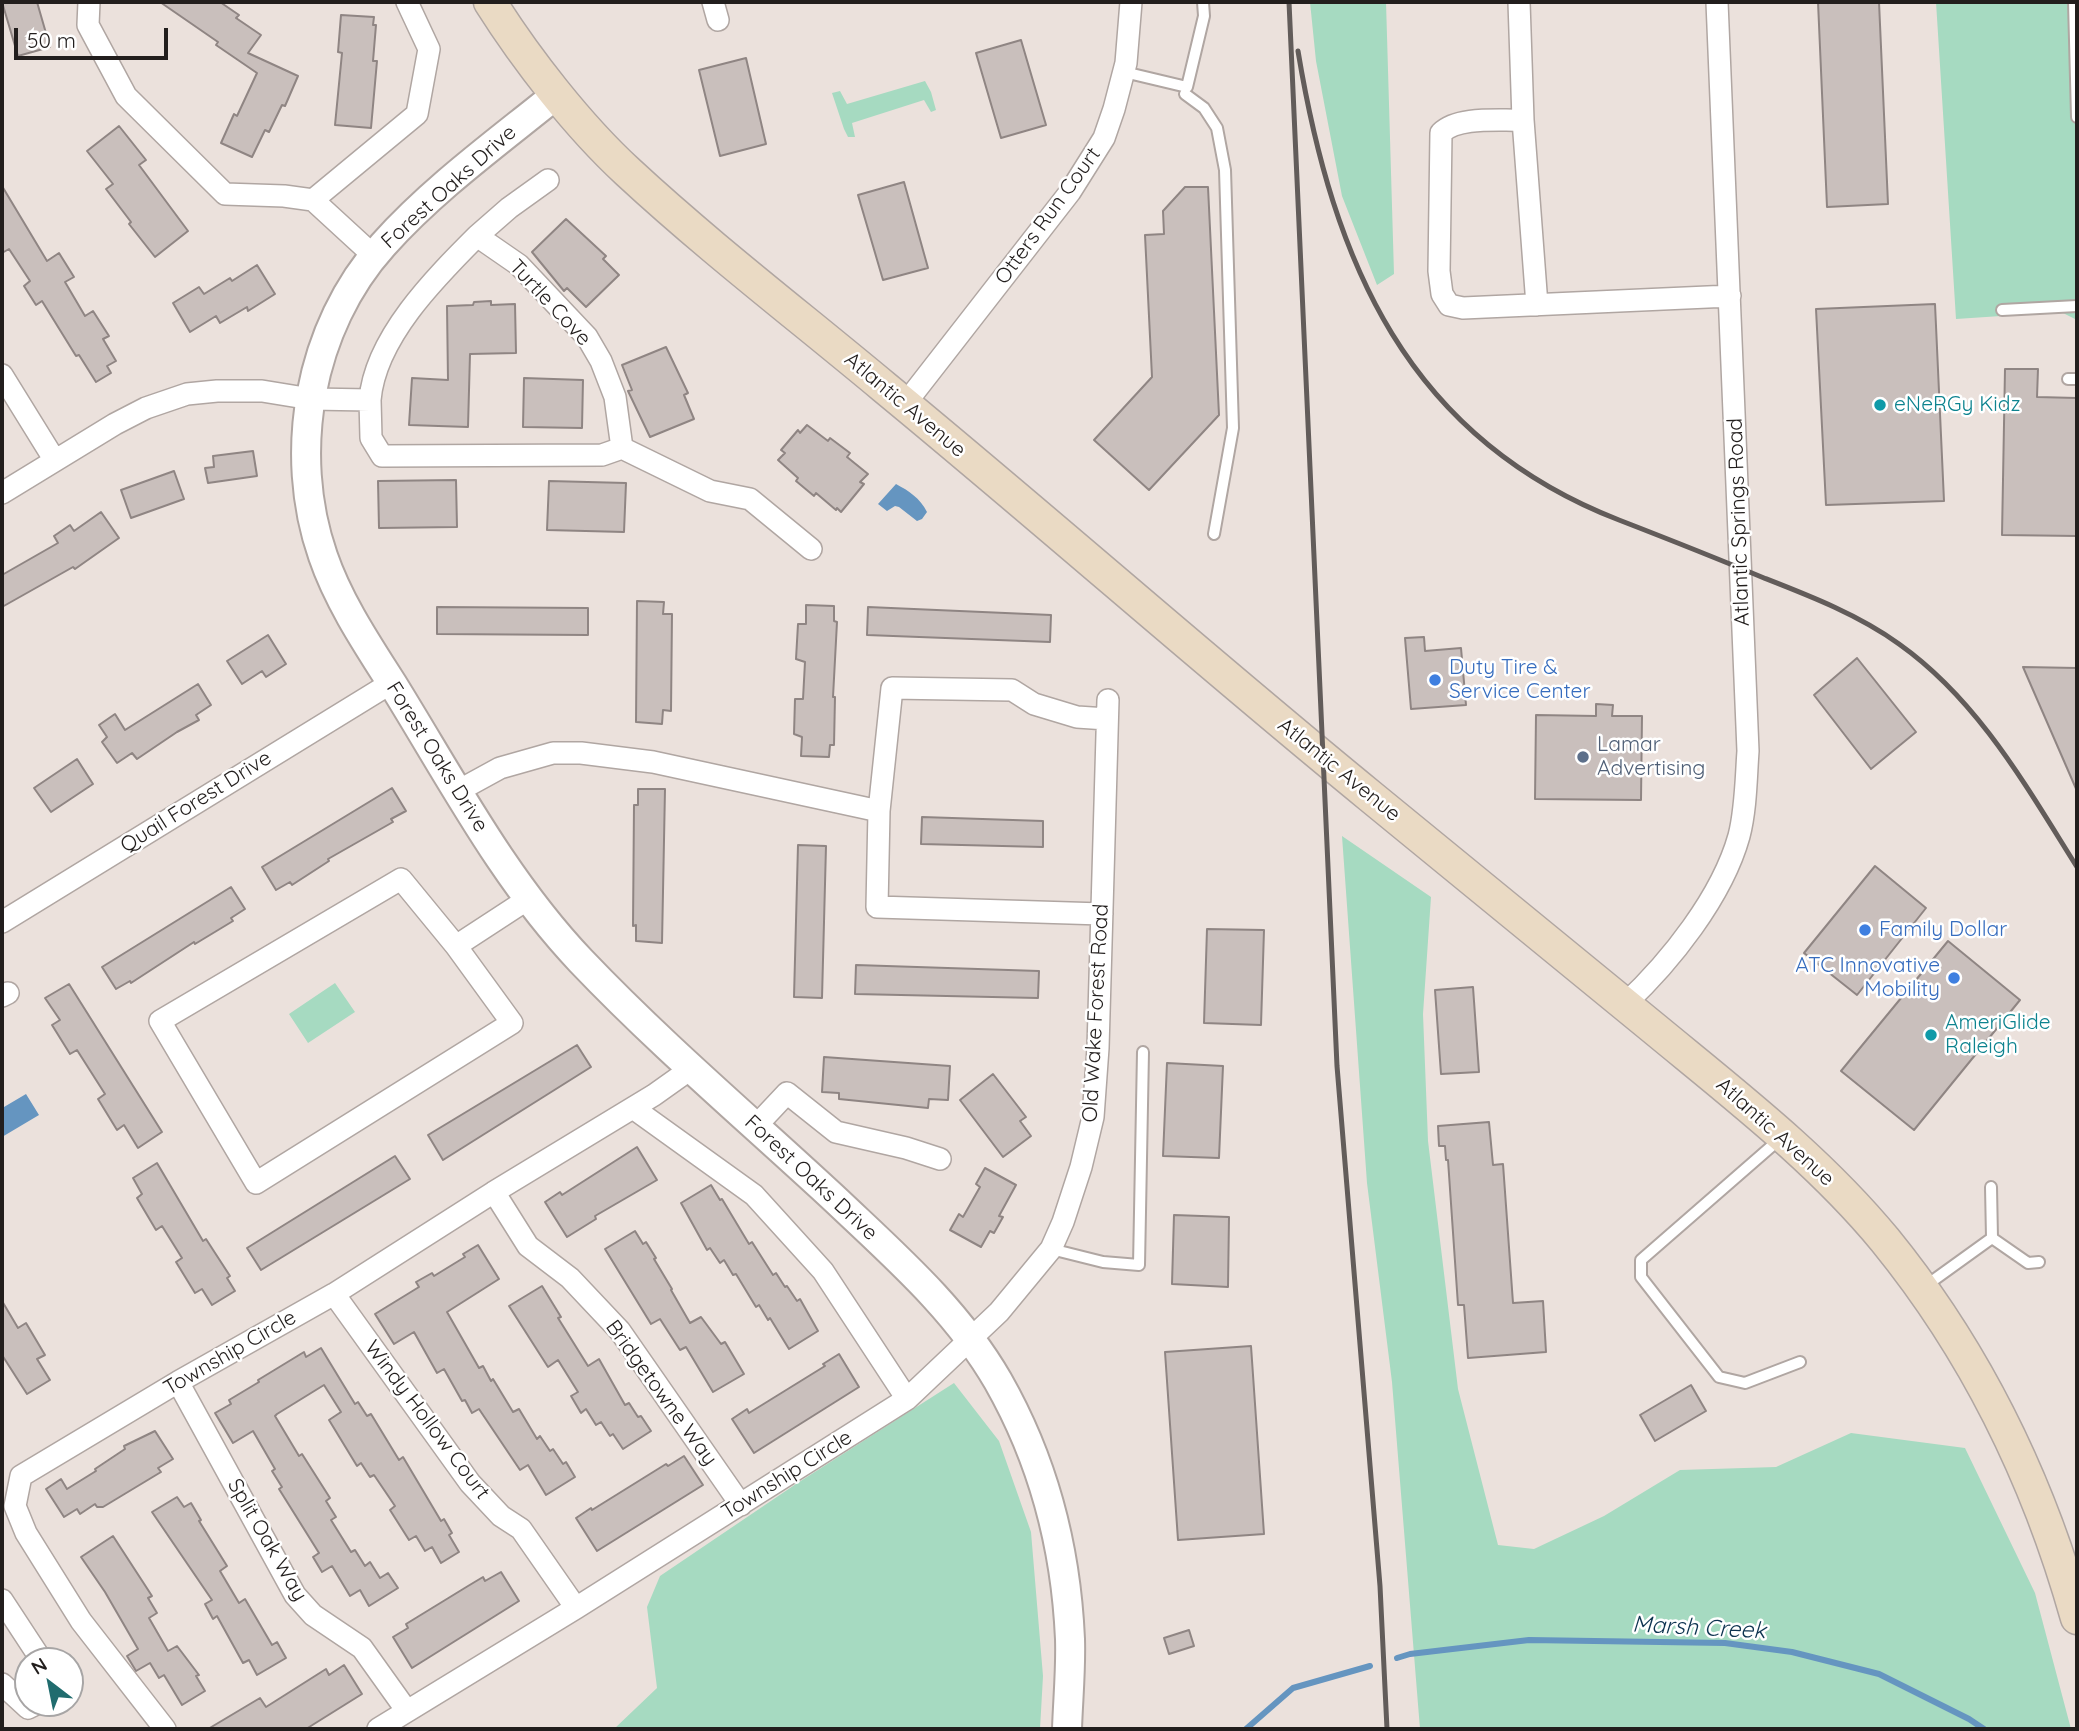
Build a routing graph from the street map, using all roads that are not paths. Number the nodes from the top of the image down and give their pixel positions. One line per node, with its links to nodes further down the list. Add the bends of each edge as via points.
1 (89, 2): 16 (street, via 88,25 127,96 225,194)
2 (407, 2): 16 (street, via 429,49 417,114)
3 (490, 2): 10 (main road, Atlantic Avenue)
4 (1131, 2): 9 (street, Otters Run Court)
5 (1203, 2): 9 (lane, via 1187,87)
6 (1519, 2): 14 (street)
7 (1717, 2): 19 (street, Atlantic Springs Road)
8 (2074, 2): 12 (lane)
9 (1124, 72): 26 (street, Otters Run Court, via 1104,138 1070,192)
10 (557, 94): 18 (street, Forest Oaks Drive, via 438,191); 26 (main road, Atlantic Avenue, via 624,169)
11 (1185, 94): 30 (lane, via 1203,108 1217,128 1225,170 1234,428)
12 (2077, 99): 13 (lane)
13 (2077, 117)
14 (1523, 120): 20 (street); 20 (street, via 1460,123 1441,133 1439,271 1442,294 1449,305)
15 (548, 180): 17 (street)
16 (313, 200): 18 (street)
17 (477, 236): 25 (street, via 436,278 393,336 372,381); 27 (street, Turtle Cove, via 519,265 587,337 615,397)
18 (374, 256): 24 (street, Forest Oaks Drive, via 331,330)
19 (1730, 296): 20 (street); 39 (street, Atlantic Springs Road, via 1748,751 1745,799 1738,837 1703,910 1658,972)
20 (1537, 305)
21 (2077, 306): 22 (lane)
22 (2002, 310)
23 (2, 375): 28 (street)
24 (311, 399): 25 (street); 28 (street, via 262,391 187,394 146,408); 32 (street, Forest Oaks Drive, via 307,479 316,533 332,582)
25 (370, 400): 27 (street, via 372,439 382,456 602,455)
26 (905, 404): 39 (main road, Atlantic Avenue, via 1268,712)
27 (622, 448): 31 (street, via 710,491 750,499)
28 (54, 459): 29 (street)
29 (2, 493)
30 (1214, 534)
31 (811, 549)
32 (391, 683): 33 (street, Forest Oaks Drive); 37 (street, Quail Forest Drive)
33 (458, 791): 34 (street, via 500,768 553,753 581,752 653,762); 35 (street, Forest Oaks Drive)
34 (879, 811): 36 (street, via 877,907); 36 (street, Old Wake Forest Road, via 892,688 1012,690 1034,705 1077,717 1107,709)
35 (528, 899): 38 (street); 41 (street, Forest Oaks Drive, via 583,963)
36 (1102, 914): 49 (street, Old Wake Forest Road, via 1093,1117 1081,1167)
37 (2, 922)
38 (456, 946): 38 (street, via 401,879 160,1021 256,1184 512,1023)
39 (1625, 1004): 44 (main road, Atlantic Avenue)
40 (1143, 1052): 49 (lane, via 1139,1265)
41 (692, 1068): 42 (street, Township Circle); 43 (street, Forest Oaks Drive)
42 (633, 1108): 47 (street, Township Circle); 56 (street, via 754,1195 823,1271)
43 (755, 1126): 45 (street, via 787,1093 836,1132); 53 (street, Forest Oaks Drive, via 911,1271)
44 (1783, 1136): 51 (main road, Atlantic Avenue, via 1884,1239); 54 (lane, via 1641,1260 1641,1277 1719,1377 1745,1383)
45 (940, 1159)
46 (1992, 1187): 48 (lane)
47 (494, 1192): 52 (street, Township Circle); 57 (street, Bridgetowne Way, via 528,1246 570,1278 620,1331)
48 (1992, 1238): 50 (lane, via 2028,1263); 51 (lane)
49 (1051, 1249): 53 (street, Old Wake Forest Road)
50 (2039, 1262)
51 (1922, 1289): 60 (main road, Atlantic Avenue, via 1967,1354 2018,1452)
52 (334, 1294): 55 (street, Township Circle); 59 (street, Windy Hollow Court, via 470,1483 501,1516 521,1529)
53 (970, 1339): 56 (street, Township Circle); 65 (street, via 996,1378 1030,1447 1059,1542 1070,1643)
54 (1800, 1362)
55 (178, 1382): 62 (street, Split Oak Way, via 295,1595 313,1615 362,1648); 63 (street, Township Circle, via 21,1476 15,1506 26,1533 81,1621)
56 (907, 1399): 57 (street, Township Circle)
57 (741, 1505): 59 (street, Township Circle)
58 (2, 1600): 61 (street)
59 (576, 1608): 62 (street, Township Circle)
60 (2077, 1618)
61 (33, 1647)
62 (407, 1711): 64 (street, Township Circle)
63 (165, 1729)
64 (378, 1729)
65 (1067, 1729)

